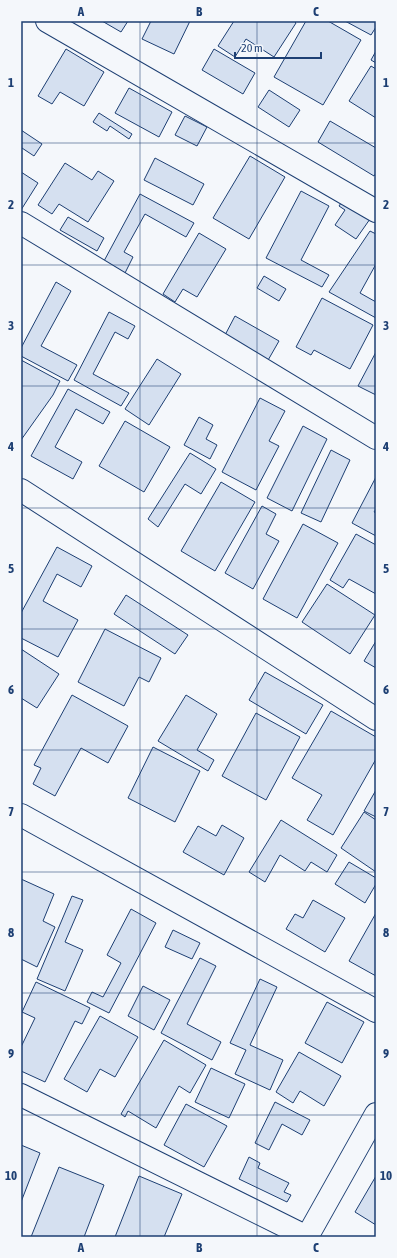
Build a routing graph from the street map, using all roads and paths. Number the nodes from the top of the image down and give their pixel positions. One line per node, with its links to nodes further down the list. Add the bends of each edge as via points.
1 (47, 21): 2 (street)
2 (376, 210)
3 (21, 223): 4 (street)
4 (376, 438)
5 (21, 490): 6 (street)
6 (376, 719)
7 (21, 815): 8 (street)
8 (376, 1011)
9 (21, 1095): 11 (street)
10 (376, 1114): 11 (street)
11 (307, 1237)

